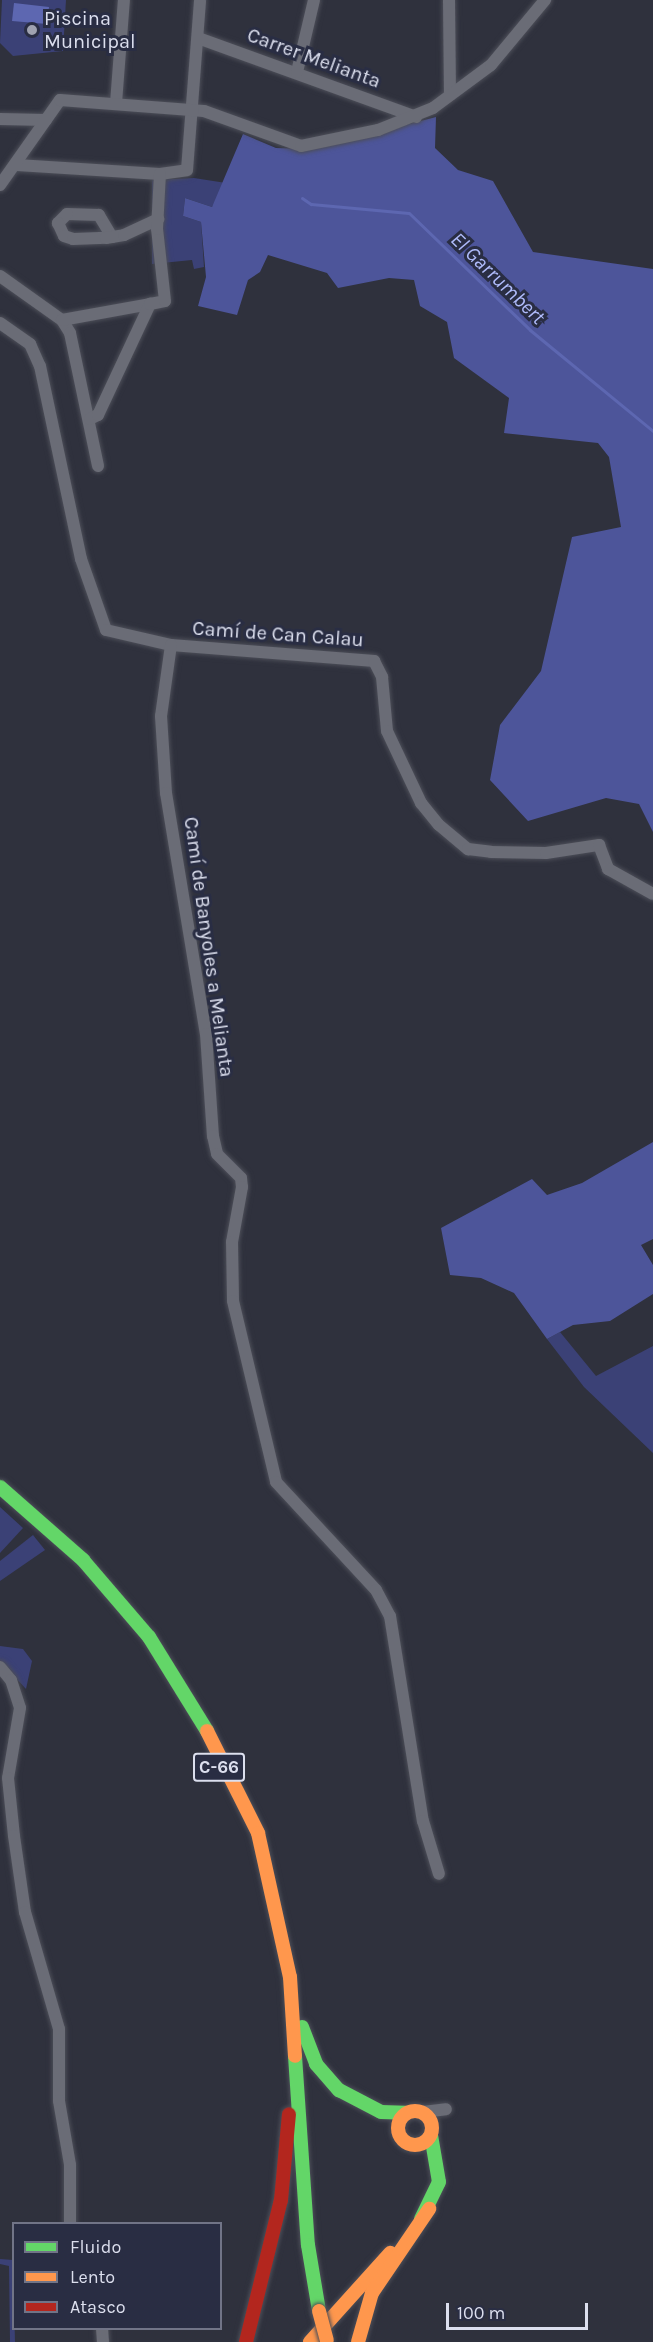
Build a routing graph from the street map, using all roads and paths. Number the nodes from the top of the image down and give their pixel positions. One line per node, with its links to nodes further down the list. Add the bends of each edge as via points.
1 (124, 0): 9 (street)
2 (201, 0): 6 (street)
3 (314, 0): 7 (street)
4 (449, 0): 8 (street)
5 (545, 0): 8 (street, via 519,39)
6 (198, 38): 7 (street, Carrer Melianta); 10 (street)
7 (297, 72): 11 (street, Carrer Melianta)
8 (450, 95): 11 (street)
9 (116, 103): 10 (street); 13 (street, via 60,100)
10 (192, 110): 11 (street, via 301,146); 15 (street, via 189,163 181,174)
11 (416, 117)
12 (0, 119): 13 (street)
13 (46, 120): 14 (street)
14 (17, 165): 15 (street); 16 (street)
15 (160, 174): 17 (street)
16 (2, 179)
17 (158, 219): 18 (street); 20 (street, via 165,301)
18 (112, 237)
19 (0, 276): 21 (street)
20 (150, 304): 21 (street); 23 (street, via 98,415)
21 (62, 320): 23 (street)
22 (0, 323): 25 (street, Camí de Can Calau, via 30,344 40,366 76,536 93,604 106,630)
23 (90, 419): 24 (street)
24 (98, 466)
25 (171, 645): 26 (street, Camí de Can Calau, via 374,661 382,677 387,730 421,803 439,825 468,849 491,852 546,853 599,845 608,869); 30 (street, Camí de Banyoles a Melianta, via 161,716 166,793 206,1034 213,1136 218,1154 241,1178 242,1187 232,1242 233,1301 276,1482 376,1590 390,1616 423,1821)
26 (653, 894)
27 (0, 1487): 31 (main road, C-66, via 106,1584 188,1693 258,1833 284,1931)
28 (0, 1497): 32 (main road, C-66, via 121,1614 210,1750 237,1807 268,1909)
29 (0, 1667): 39 (street, via 12,1680 20,1708 8,1778 25,1912 59,2029 59,2101 70,2165)
30 (439, 1874)
31 (290, 1977): 34 (main road, via 310,2052 326,2078 381,2112); 40 (main road, C-66)
32 (290, 2108): 40 (main road, C-66, via 300,2246); 42 (main road, via 281,2199)
33 (423, 2112): 34 (main road); 35 (main road); 35 (street, via 448,2113)
34 (405, 2113): 36 (main road, via 398,2133)
35 (432, 2132): 36 (main road); 37 (main road)
36 (415, 2145): 37 (main road)
37 (434, 2160): 38 (main road, via 439,2182)
38 (429, 2209): 43 (main road); 44 (main road, via 372,2293)
39 (70, 2222)
40 (316, 2314): 41 (main road, C-66, bridge)
41 (324, 2341)
42 (246, 2342)
43 (310, 2342)
44 (358, 2342)

